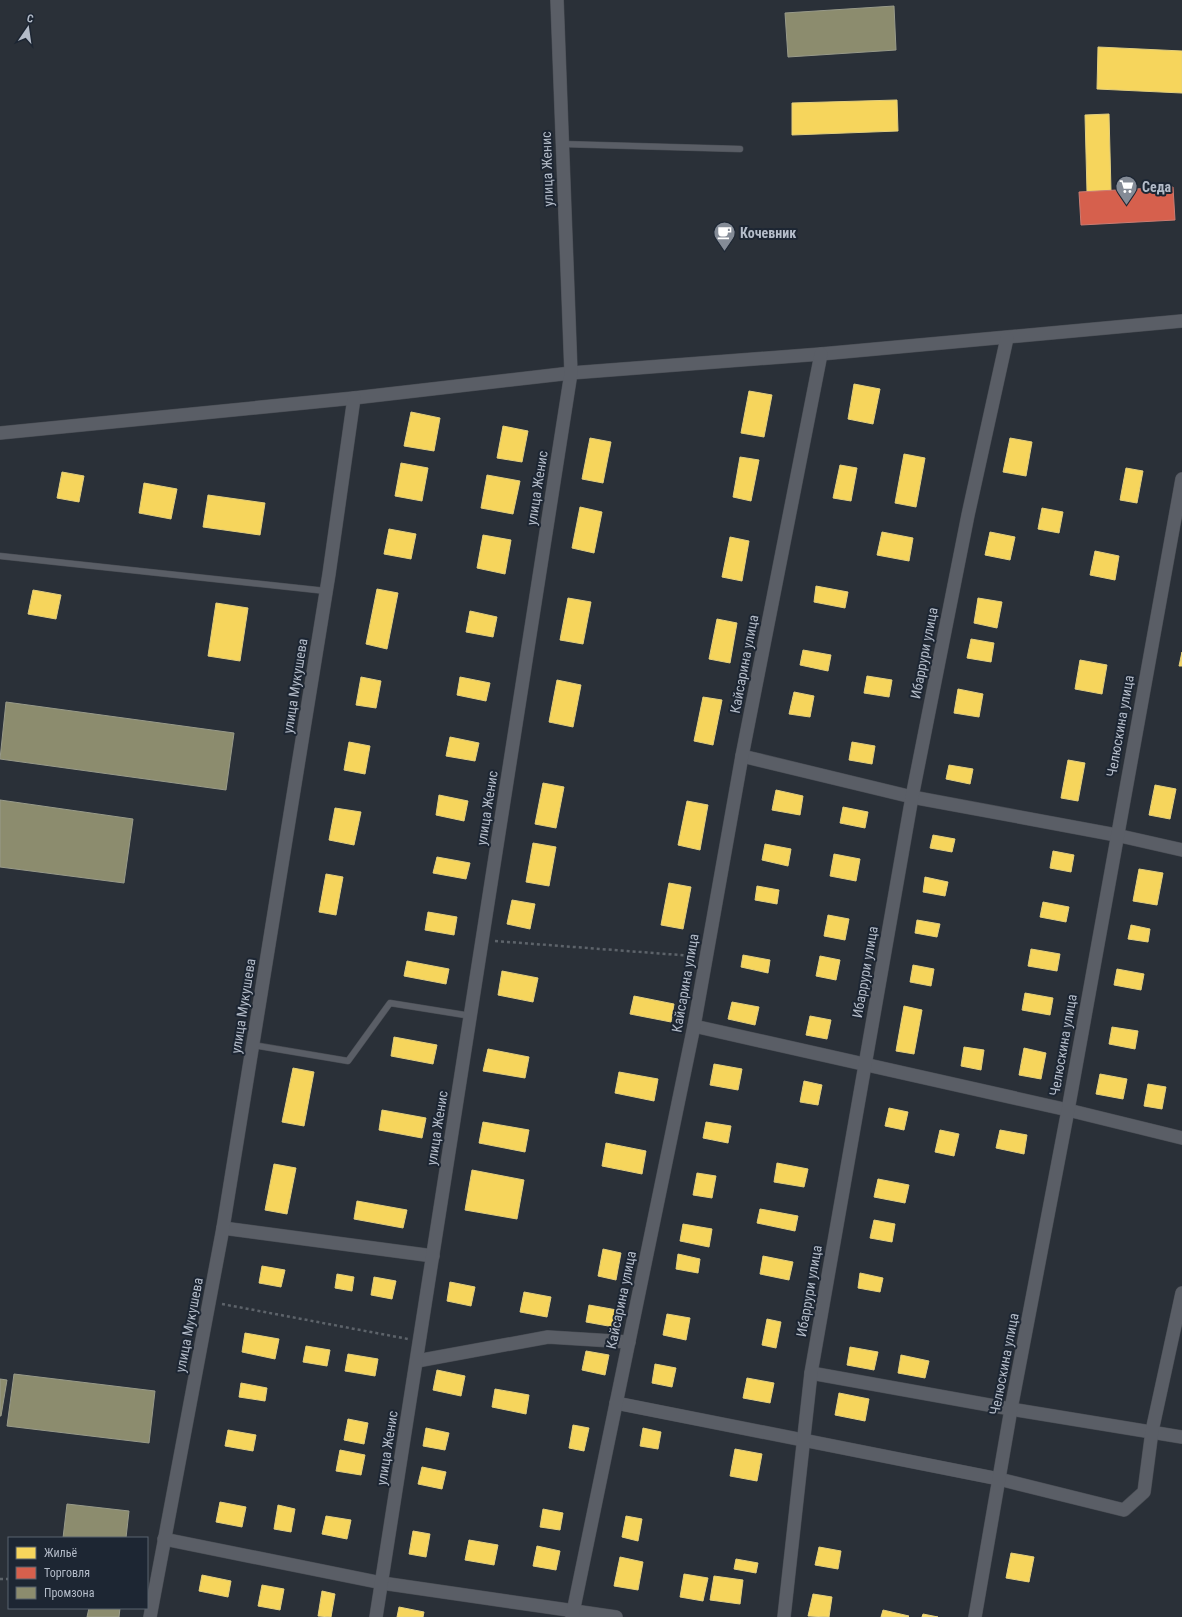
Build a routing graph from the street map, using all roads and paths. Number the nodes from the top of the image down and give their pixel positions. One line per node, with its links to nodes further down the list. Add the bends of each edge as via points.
1 (557, 0): 2 (street, улица Женис)
2 (562, 144): 3 (lane); 7 (street, улица Женис)
3 (740, 149)
4 (1182, 321): 5 (street)
5 (1007, 338): 6 (street); 14 (street, Ибаррури улица, via 968,515)
6 (821, 354): 7 (street); 13 (street, Кайсарина улица)
7 (571, 373): 8 (street); 17 (street, улица Женис)
8 (354, 398): 9 (street); 12 (street, улица Мукушева)
9 (0, 433)
10 (1182, 479): 15 (street, Челюскина улица)
11 (0, 556): 12 (lane)
12 (326, 591): 21 (street, улица Мукушева)
13 (742, 756): 14 (street); 18 (street, Кайсарина улица)
14 (912, 797): 15 (street); 22 (street, Ибаррури улица)
15 (1116, 835): 16 (street); 23 (street, Челюскина улица)
16 (1182, 850)
17 (482, 940): 18 (path); 19 (street, улица Женис)
18 (706, 957): 20 (street, Кайсарина улица)
19 (471, 1016): 21 (lane, via 390,1003 348,1061); 26 (street, улица Женис)
20 (694, 1026): 22 (street); 30 (street, Кайсарина улица)
21 (253, 1045): 25 (street, улица Мукушева)
22 (865, 1064): 23 (street); 32 (street, Ибаррури улица)
23 (1068, 1110): 24 (street); 34 (street, Челюскина улица)
24 (1182, 1138)
25 (223, 1228): 26 (street); 28 (street, улица Мукушева)
26 (433, 1256): 29 (street, улица Женис)
27 (1182, 1293): 35 (street)
28 (210, 1302): 29 (path); 39 (street, улица Мукушева)
29 (420, 1342): 31 (street, улица Женис)
30 (629, 1342): 31 (street, via 548,1336); 33 (street, Кайсарина улица)
31 (417, 1361): 40 (street, улица Женис)
32 (811, 1373): 34 (street); 37 (street, Ибаррури улица)
33 (616, 1403): 37 (street); 41 (street, Кайсарина улица)
34 (1012, 1409): 35 (street); 38 (street, Челюскина улица)
35 (1152, 1431): 36 (street); 38 (street, via 1144,1492 1124,1510)
36 (1182, 1437)
37 (804, 1440): 38 (street); 45 (street, Ибаррури улица)
38 (999, 1479): 46 (street, Челюскина улица)
39 (164, 1539): 40 (street); 42 (street, улица Мукушева)
40 (382, 1583): 41 (street); 43 (street, улица Женис)
41 (573, 1613): 44 (street)
42 (150, 1617)
43 (376, 1617)
44 (616, 1617)
45 (784, 1617)
46 (975, 1617)

